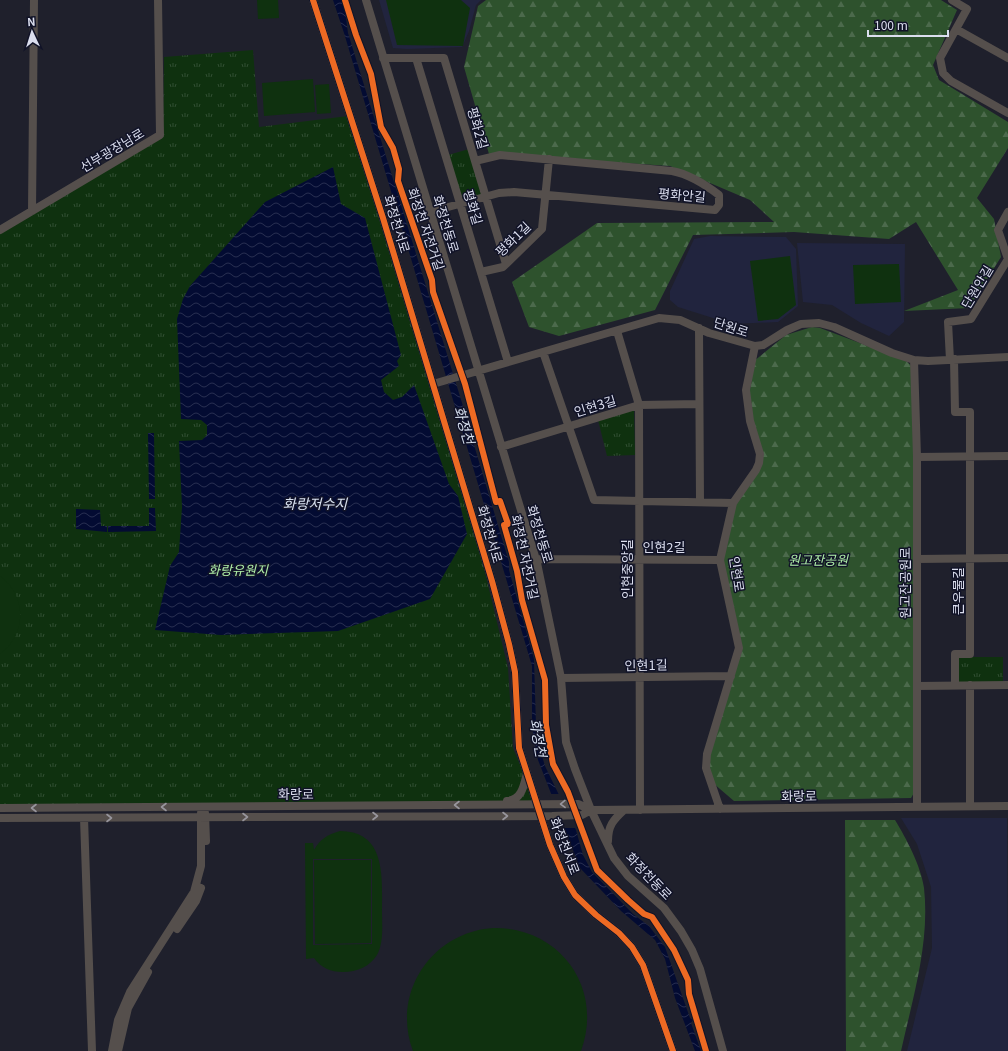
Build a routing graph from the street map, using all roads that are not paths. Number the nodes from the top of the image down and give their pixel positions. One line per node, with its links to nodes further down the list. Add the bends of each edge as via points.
1 (34, 0): 16 (street)
2 (158, 0): 16 (street, 선부광장남로, via 160,135)
3 (313, 0): 32 (street, 화정천서로)
4 (366, 0): 7 (street, 화정천동로)
5 (952, 0): 6 (street, via 967,9)
6 (956, 29): 9 (street); 10 (street, via 940,58 943,73 951,81)
7 (383, 58): 8 (street, 평화2길); 17 (street, 화정천동로)
8 (416, 58): 12 (street, 평화2길, via 444,58); 15 (street, 평화길)
9 (1008, 58)
10 (1008, 113)
11 (549, 160): 12 (street, 평화안길, via 500,155); 13 (street, 평화1길); 13 (street, 평화안길, via 680,172 719,195 719,205 715,210)
12 (475, 161): 14 (street, 평화2길)
13 (545, 195): 14 (street, 평화안길, via 514,192); 21 (street, 평화1길, via 542,229)
14 (485, 197): 15 (street, 평화안길); 21 (street, 평화2길)
15 (459, 204): 17 (street, 평화안길); 22 (street, 평화길)
16 (32, 211): 19 (street, 선부광장남로)
17 (430, 212): 31 (street, 화정천동로)
18 (1008, 212): 20 (street, 단원안길, via 998,230)
19 (0, 230)
20 (1008, 259): 29 (street, 단원안길, via 971,319 948,322)
21 (506, 264): 22 (street, 평화1길)
22 (481, 272): 30 (street, 평화길)
23 (699, 328): 24 (street, 단원로, via 680,320 659,318); 25 (street, 단원로); 33 (street)
24 (617, 331): 26 (street, 단원로); 34 (street, 인현중앙길)
25 (755, 346): 28 (street, 단원로, via 763,345 801,324 819,323); 42 (street, 인현로, via 747,395 759,458 756,470)
26 (544, 352): 30 (street, 단원로); 35 (street)
27 (1008, 357): 29 (street, 단원로)
28 (914, 360): 29 (street, 단원로); 37 (street, 원고잔공원로)
29 (952, 360): 38 (street, 큰우물길, via 955,412 970,412)
30 (508, 362): 31 (street, 단원로)
31 (479, 371): 32 (street, 단원로); 36 (street, 화정천동로)
32 (436, 384): 56 (street, 화정천서로, via 454,459 471,507 509,644 515,672 519,748)
33 (699, 404): 34 (street, 인현3길); 41 (street)
34 (639, 405): 35 (street, 인현3길); 40 (street, 인현중앙길)
35 (569, 426): 36 (street, 인현3길); 40 (street, via 594,500)
36 (501, 447): 45 (street, 화정천동로)
37 (917, 456): 38 (street); 47 (street, 원고잔공원로)
38 (969, 456): 39 (street); 43 (street, 큰우물길)
39 (1008, 456)
40 (639, 501): 41 (street); 46 (street, 인현중앙길)
41 (700, 502): 42 (street)
42 (733, 503): 48 (street, 인현로)
43 (970, 558): 44 (street); 47 (street); 55 (street, 큰우물길, via 970,654 955,654)
44 (1008, 558)
45 (536, 559): 46 (street, 인현2길); 51 (street, 화정천동로)
46 (639, 559): 48 (street, 인현2길); 50 (street, 인현중앙길)
47 (917, 559): 54 (street, 원고잔공원로)
48 (720, 560): 49 (street, 인현로, via 739,648)
49 (731, 676): 50 (street, 인현1길); 64 (street, 인현로, via 707,754 706,768)
50 (640, 677): 51 (street, 인현1길); 67 (street, 인현중앙길)
51 (562, 678): 65 (street, 화정천동로, via 566,742)
52 (970, 685): 53 (street); 55 (street); 60 (street)
53 (1008, 685)
54 (917, 686): 55 (street); 62 (street, 원고잔공원로)
55 (955, 686)
56 (527, 772): 57 (street, via 523,790 516,798); 58 (street, 화정천서로)
57 (488, 804): 58 (street, 화랑로); 59 (street, 화랑로, one-way to 59)
58 (538, 804): 65 (street, 화랑로, one-way to 58, via 578,804); 68 (street, 화정천서로)
59 (203, 806): 63 (street, 화랑로, one-way to 63); 69 (street)
60 (970, 806): 61 (street, 화랑로); 62 (street, 화랑로)
61 (1008, 806)
62 (917, 807): 64 (street, 화랑로)
63 (0, 808)
64 (720, 809): 67 (street, 화랑로)
65 (591, 810): 66 (street, 화랑로); 68 (street, 화랑로, via 582,815); 72 (street, 화정천동로)
66 (624, 810): 67 (street, 화랑로); 72 (street, via 608,829)
67 (640, 810)
68 (542, 816): 69 (street, 화랑로, one-way to 68); 76 (street, 화정천서로, via 553,851 575,895 619,933 643,965)
69 (203, 817): 71 (street, 화랑로, one-way to 69); 74 (street, via 201,866 194,892 130,992 118,1020); 75 (street, via 206,871 196,902 136,993 123,1026)
70 (0, 818): 71 (street, 화랑로)
71 (84, 818): 73 (street)
72 (608, 844): 77 (street, 화정천동로, via 614,858 628,876 664,908 681,931 700,969)
73 (92, 1051)
74 (112, 1051)
75 (118, 1051)
76 (673, 1051)
77 (723, 1051)

